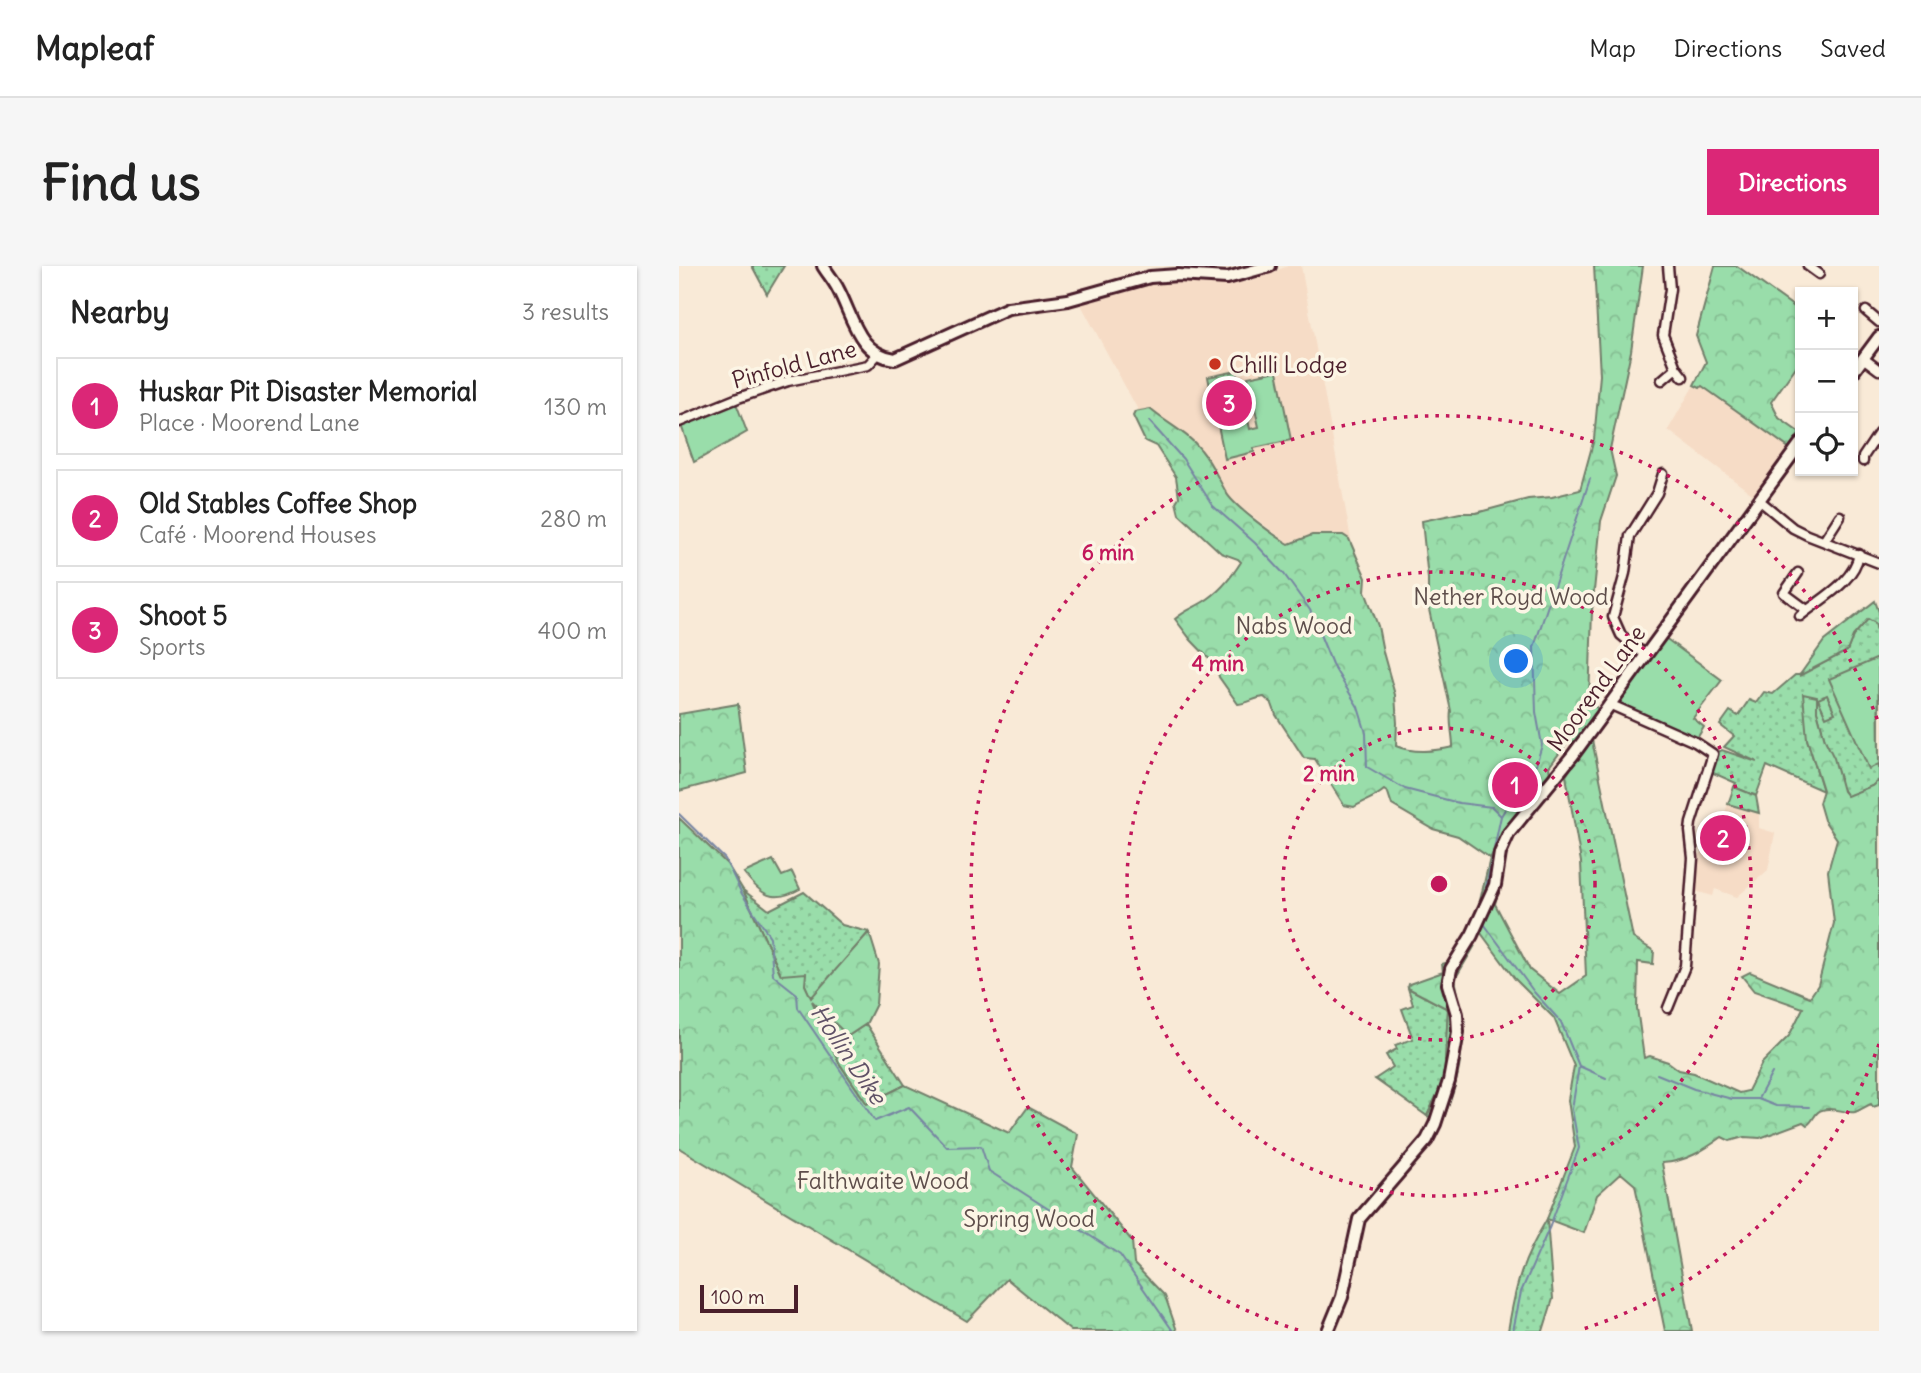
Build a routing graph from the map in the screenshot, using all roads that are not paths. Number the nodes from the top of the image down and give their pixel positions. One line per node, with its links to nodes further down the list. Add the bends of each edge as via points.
1 (823, 266): 9 (street, via 861,339)
2 (1270, 266): 9 (street, via 1227,278 1150,277 1063,301 998,312 900,358)
3 (1668, 266): 12 (street, via 1663,335)
4 (1808, 266): 5 (street)
5 (1819, 274)
6 (1866, 311): 7 (street)
7 (1879, 323)
8 (1879, 337): 10 (street)
9 (878, 355): 16 (street, Pinfold Lane, via 868,365 788,381)
10 (1863, 358): 11 (street); 13 (street)
11 (1858, 365)
12 (1676, 368): 14 (street); 15 (street)
13 (1879, 370)
14 (1683, 377)
15 (1662, 380)
16 (679, 422)
17 (1879, 433): 19 (street)
18 (1795, 451): 21 (street, Moorend Lane)
19 (1863, 461)
20 (1663, 474): 29 (street, via 1657,494 1630,536 1613,617 1621,635)
21 (1759, 500): 23 (street, via 1793,528); 29 (street, Moorend Lane)
22 (1840, 516): 23 (street)
23 (1824, 541): 24 (street)
24 (1859, 554): 25 (street); 27 (street, via 1846,579)
25 (1879, 564)
26 (1798, 573): 27 (street, via 1784,593)
27 (1807, 610): 28 (street)
28 (1800, 616)
29 (1645, 655): 30 (street, Moorend Lane)
30 (1609, 704): 31 (street, via 1713,754 1691,823 1685,966); 32 (street, Moorend Lane, via 1509,833 1500,853 1495,885 1451,969 1448,984 1458,1032 1435,1124 1427,1140 1359,1219 1342,1297)
31 (1668, 1008)
32 (1328, 1331)

